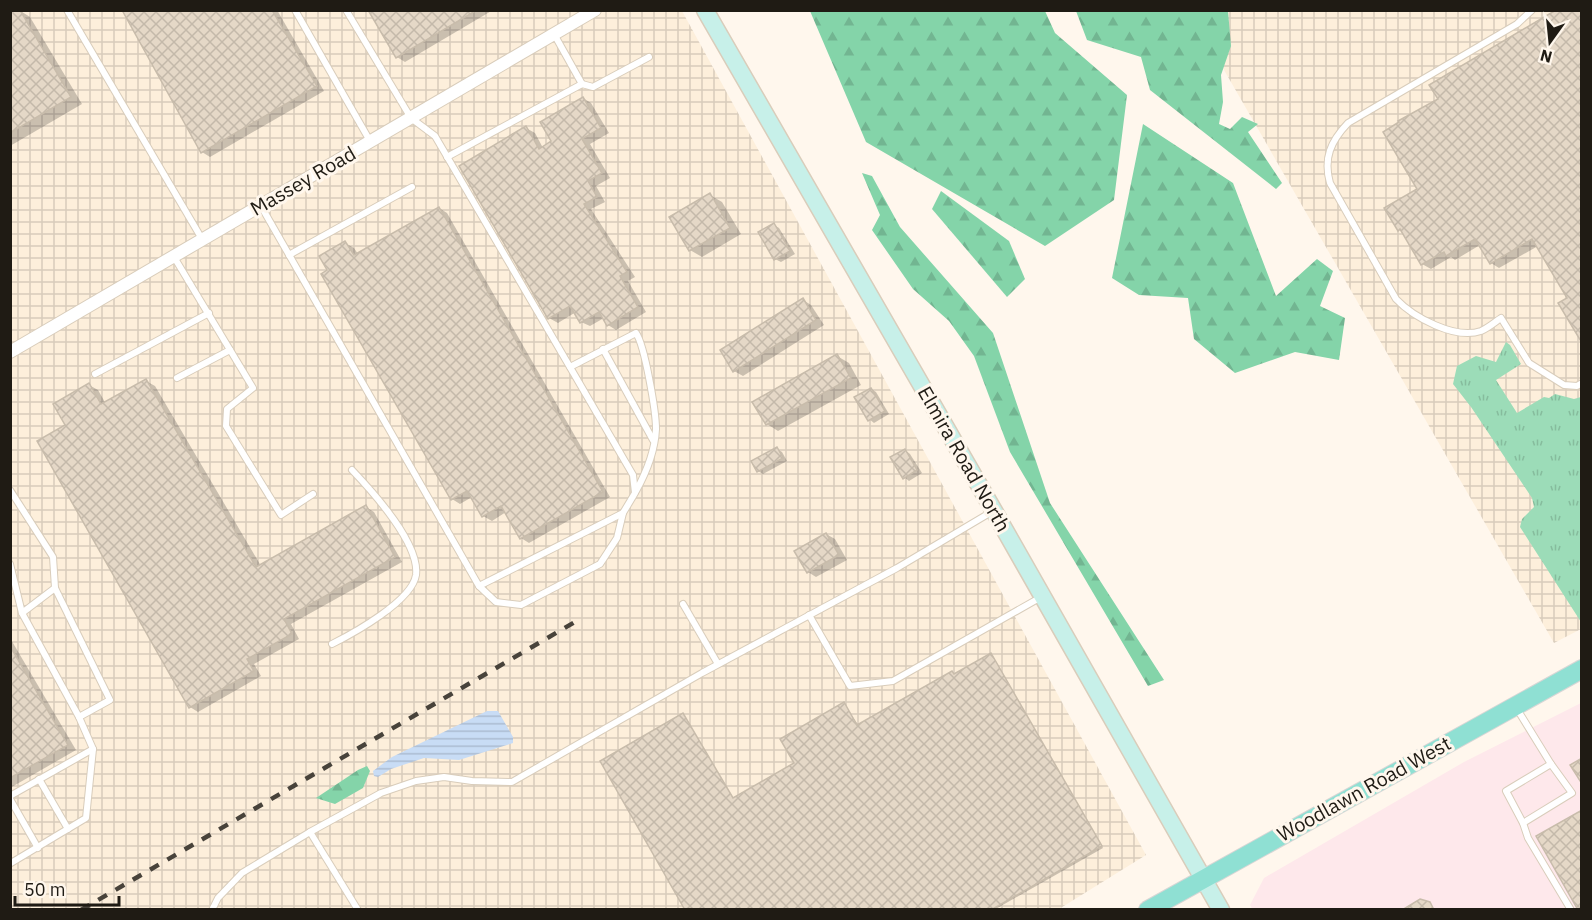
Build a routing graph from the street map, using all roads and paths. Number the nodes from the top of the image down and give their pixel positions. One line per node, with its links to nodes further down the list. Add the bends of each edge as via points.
1 (67, 10): 15 (lane)
2 (294, 10): 11 (lane)
3 (346, 10): 10 (lane)
4 (595, 10): 7 (street, Massey Road)
5 (705, 10): 31 (main road, Elmira Road North)
6 (1532, 10): 25 (lane, via 1517,24 1348,123 1334,140 1326,170 1396,299 1406,309 1432,324 1466,332 1481,331 1502,318 1529,363 1564,385)
7 (554, 34): 9 (lane); 10 (street, Massey Road)
8 (649, 57): 9 (lane, via 593,87)
9 (582, 84): 12 (lane)
10 (411, 118): 11 (street, Massey Road); 12 (lane, via 435,136)
11 (371, 142): 14 (street, Massey Road)
12 (447, 157): 22 (lane)
13 (412, 187): 16 (lane)
14 (261, 206): 15 (street, Massey Road); 16 (lane)
15 (203, 240): 17 (street, Massey Road)
16 (289, 255): 34 (lane)
17 (174, 256): 18 (lane); 21 (street, Massey Road)
18 (209, 313): 19 (lane); 23 (lane)
19 (230, 350): 24 (lane); 30 (lane, via 253,388 227,409 226,426 281,515)
20 (603, 350): 22 (lane); 26 (lane); 26 (lane, via 636,333 640,338 656,429)
21 (10, 352)
22 (570, 367): 29 (lane, via 633,476)
23 (95, 374)
24 (177, 378)
25 (1581, 383)
26 (653, 440): 29 (lane, via 647,471)
27 (352, 470): 40 (lane, via 378,498 414,553 416,576 406,594 363,629)
28 (10, 490): 35 (lane, via 54,557)
29 (635, 493): 32 (lane)
30 (313, 494)
31 (994, 511): 36 (main road, Elmira Road North); 39 (lane)
32 (623, 513): 34 (lane); 34 (lane, via 617,538 600,564 521,605 496,602)
33 (10, 564): 38 (lane)
34 (479, 586)
35 (55, 588): 38 (lane); 44 (lane, via 110,700)
36 (1043, 596): 39 (lane, via 893,681 850,686); 54 (main road, Elmira Road North)
37 (683, 604): 41 (lane)
38 (22, 613): 44 (lane)
39 (809, 615): 41 (lane)
40 (332, 644)
41 (718, 664): 51 (lane, via 512,782 444,777 416,781 381,793)
42 (1581, 669): 43 (main road, Woodlawn Road West)
43 (1515, 706): 46 (lane); 54 (main road, Woodlawn Road West)
44 (79, 717): 45 (lane)
45 (93, 749): 47 (lane); 50 (lane, via 86,818)
46 (1551, 764): 49 (lane, via 1506,791); 49 (lane, via 1572,793)
47 (39, 779): 48 (lane); 50 (lane)
48 (10, 797): 52 (lane)
49 (1523, 823): 59 (lane)
50 (68, 829): 52 (lane)
51 (310, 832): 55 (lane, via 242,873); 56 (lane)
52 (38, 848): 53 (lane)
53 (10, 862)
54 (1202, 878): 57 (main road, Woodlawn Road West); 58 (main road, Elmira Road North)
55 (212, 909)
56 (358, 909)
57 (1148, 909)
58 (1221, 909)
59 (1571, 909)

